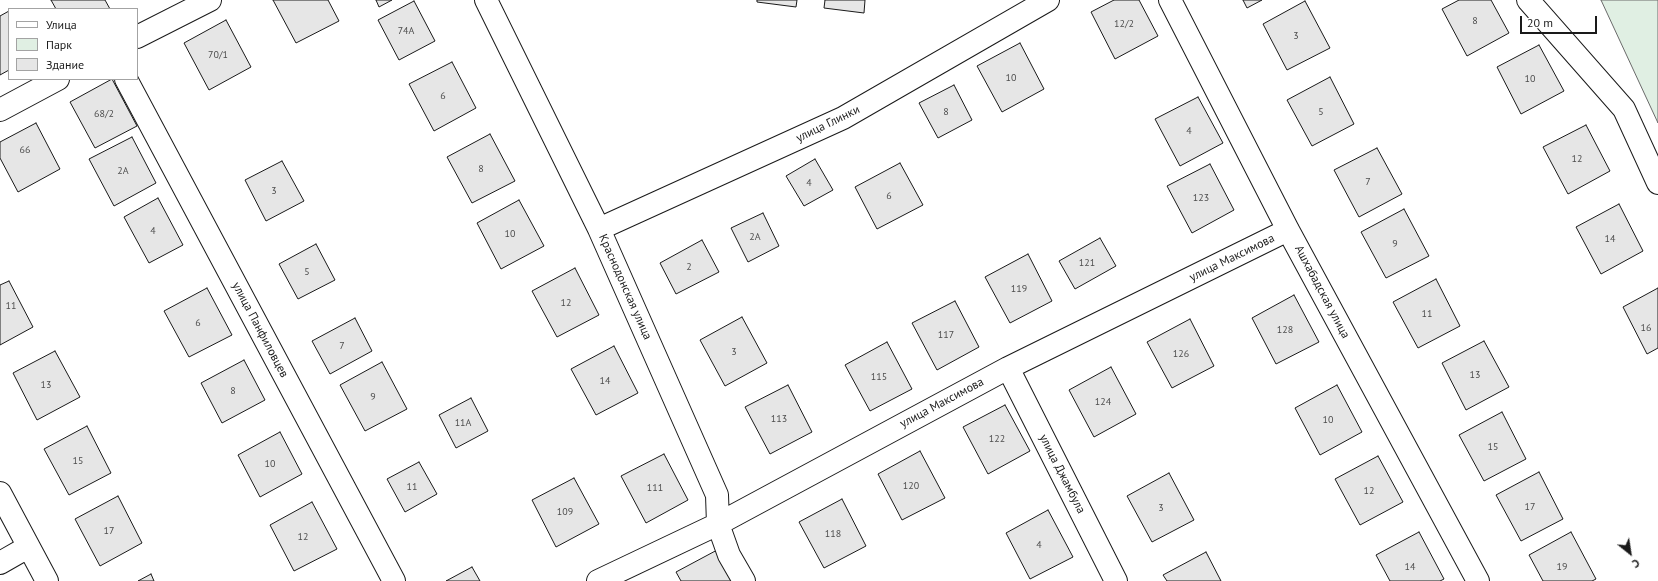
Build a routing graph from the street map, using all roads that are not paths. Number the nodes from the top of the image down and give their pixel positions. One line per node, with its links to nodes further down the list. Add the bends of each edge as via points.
1 (210, 0): 6 (street)
2 (486, 0): 11 (street, Краснодонская улица)
3 (1048, 0): 11 (street, улица Глинки, via 843,118)
4 (1170, 0): 12 (street, Ашхабадская улица)
5 (1528, 0): 10 (street, via 1624,109)
6 (138, 36)
7 (56, 80): 9 (street)
8 (127, 80): 19 (street, улица Панфиловцев)
9 (0, 110)
10 (1658, 183)
11 (599, 229): 15 (street, Краснодонская улица, via 717,495)
12 (1288, 230): 13 (street, улица Максимова); 23 (street, Ашхабадская улица)
13 (1008, 368): 15 (street, улица Максимова); 22 (street, улица Джамбула)
14 (0, 493): 16 (street)
15 (718, 524): 20 (street, улица Максимова); 21 (street, Краснодонская улица, via 729,555)
16 (28, 547): 17 (street); 18 (street)
17 (0, 562)
18 (47, 581)
19 (394, 581)
20 (598, 581)
21 (744, 581)
22 (1116, 581)
23 (1478, 581)

